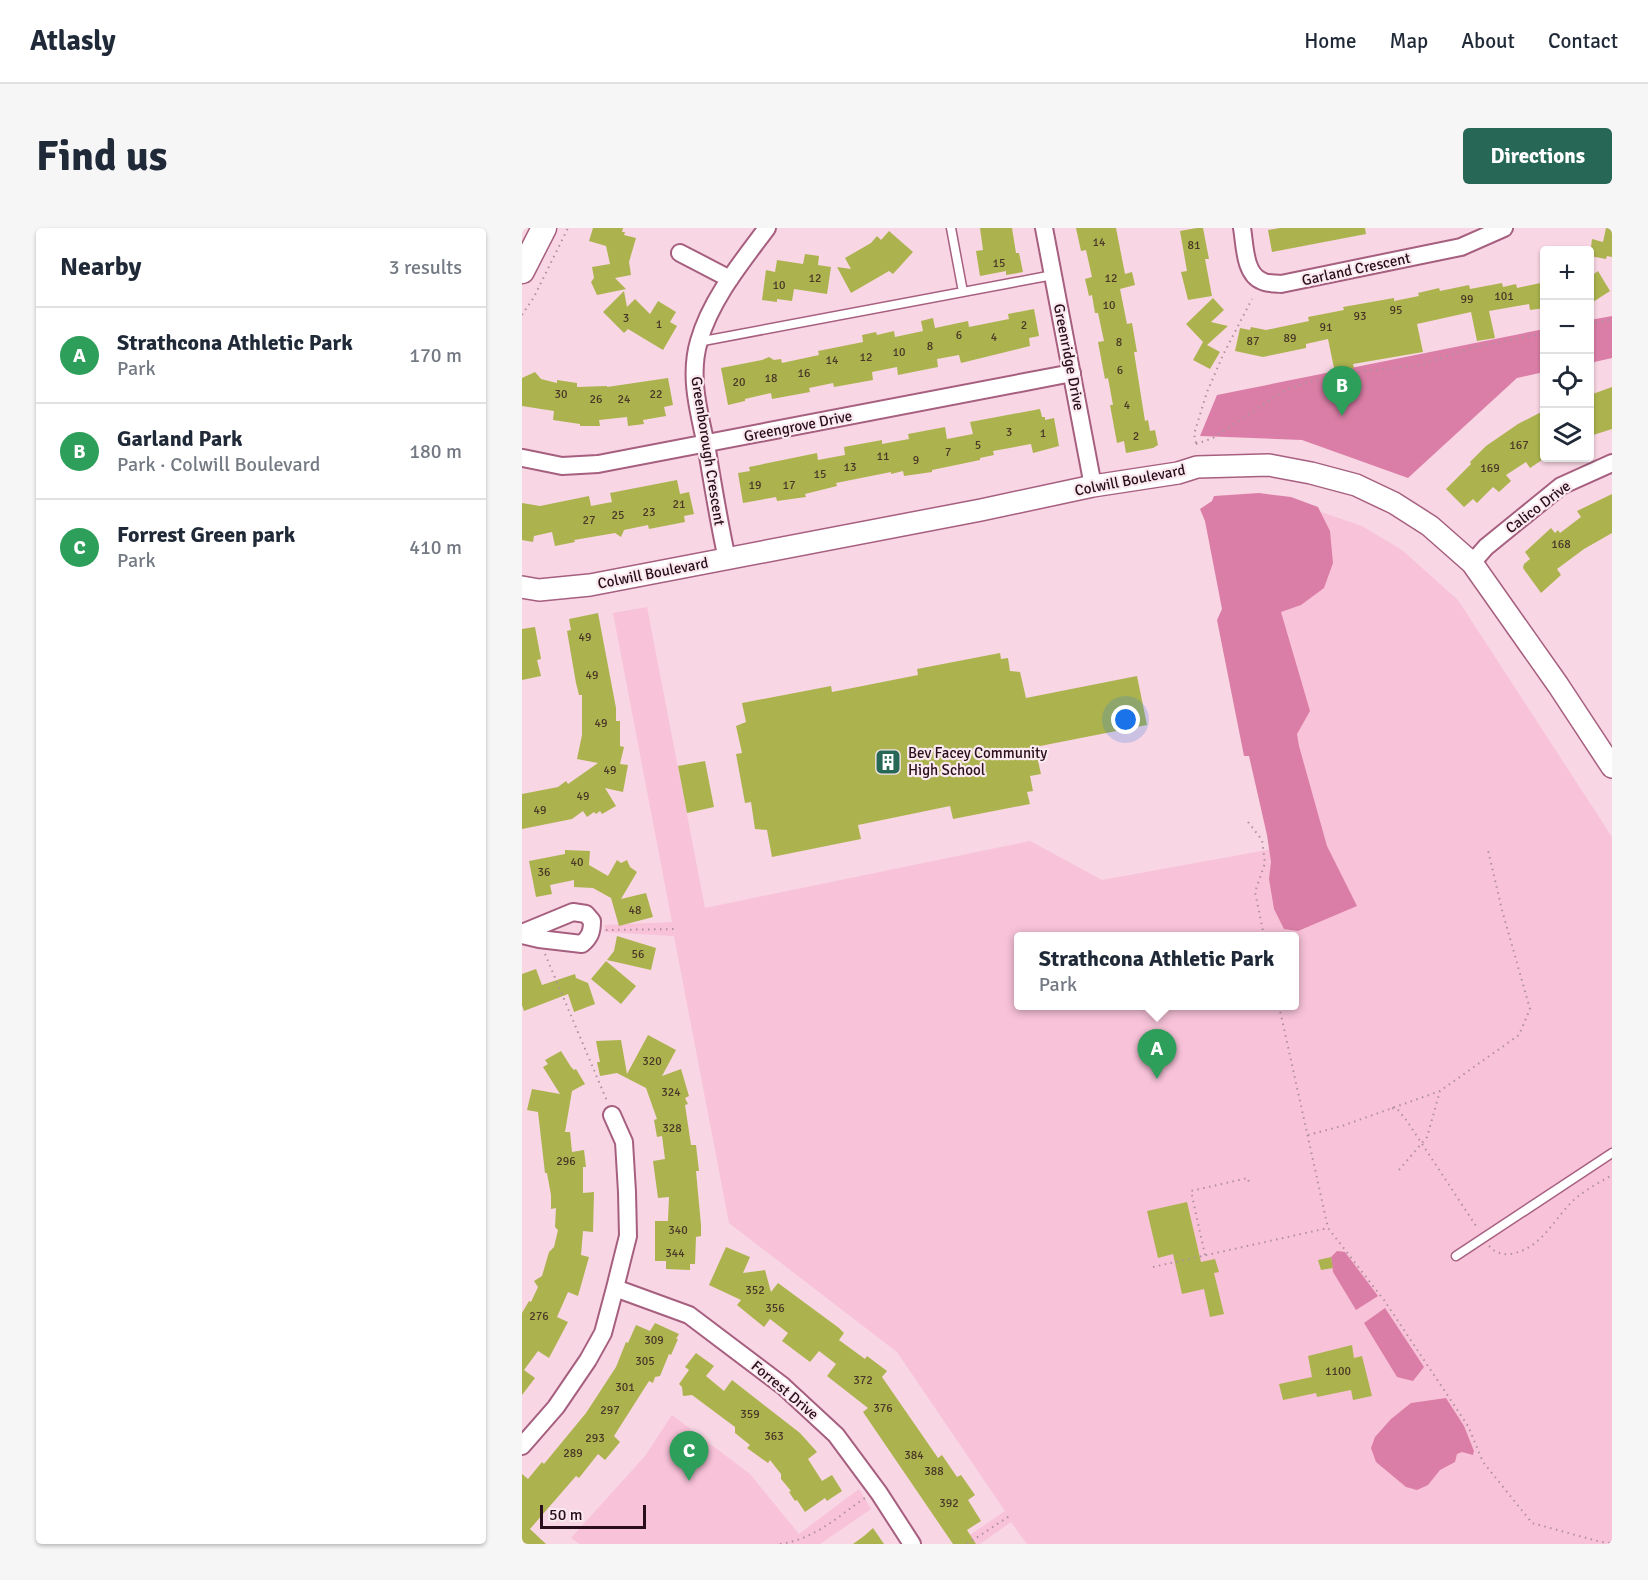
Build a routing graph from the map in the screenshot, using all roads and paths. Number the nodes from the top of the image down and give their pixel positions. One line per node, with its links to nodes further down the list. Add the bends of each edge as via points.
1 (544, 228): 9 (main road)
2 (568, 228): 14 (path)
3 (767, 228): 11 (street, Greenborough Crescent)
4 (951, 228): 12 (lane)
5 (1044, 228): 10 (street, Greenridge Drive)
6 (1242, 228): 7 (street, Garland Crescent, via 1249,267 1256,278 1281,284 1461,247)
7 (1504, 228)
8 (680, 253): 11 (street)
9 (522, 271)
10 (1053, 275): 12 (lane); 19 (street, Greenridge Drive)
11 (730, 279): 18 (street, Greenborough Crescent)
12 (963, 292): 18 (lane)
13 (1252, 299): 17 (path, via 1203,403 1194,434 1196,444 1213,438 1287,389 1315,380 1420,365 1475,347)
14 (522, 315)
15 (1612, 319): 16 (path)
16 (1594, 323)
17 (1540, 334)
18 (698, 342): 20 (street, Greenborough Crescent, via 695,387)
19 (1072, 373): 20 (street, Greengrove Drive); 23 (street, Greenridge Drive)
20 (705, 444): 21 (street, Greengrove Drive, via 597,464 562,466); 24 (street, Greenborough Crescent)
21 (523, 458)
22 (1612, 463): 25 (street, Calico Drive, via 1561,486)
23 (1093, 486): 24 (street, Colwill Boulevard); 25 (street, Colwill Boulevard, via 1197,467 1269,465 1311,473 1356,485 1394,503 1430,526)
24 (727, 559): 26 (street, Colwill Boulevard, via 590,585 540,590)
25 (1472, 562): 27 (street, Colwill Boulevard)
26 (522, 587)
27 (1612, 767)
28 (1248, 822): 32 (path, via 1262,840 1264,863 1255,892)
29 (1488, 850): 36 (path, via 1530,1009 1519,1035)
30 (678, 929): 31 (path)
31 (592, 931): 33 (street, via 592,921 586,914 573,912); 34 (street, via 582,944)
32 (1263, 932)
33 (522, 934): 34 (street)
34 (539, 939): 38 (path)
35 (1281, 1010): 39 (path)
36 (1440, 1091): 37 (path); 40 (path, via 1427,1137)
37 (1389, 1108): 39 (path); 40 (path, via 1398,1110)
38 (612, 1115): 50 (street, via 624,1143 628,1236)
39 (1308, 1135): 45 (path)
40 (1421, 1144): 42 (path); 46 (path)
41 (1612, 1153): 46 (lane)
42 (1399, 1170)
43 (1612, 1175): 46 (path, via 1576,1198 1532,1246 1505,1255 1492,1250)
44 (1249, 1183): 47 (path, via 1248,1178 1191,1191)
45 (1329, 1228): 47 (path); 54 (path, via 1384,1300 1468,1426 1483,1462 1532,1523)
46 (1484, 1238): 48 (lane)
47 (1205, 1255): 49 (path)
48 (1456, 1257)
49 (1154, 1267)
50 (615, 1288): 51 (street, via 603,1333 588,1360 556,1407); 56 (street, Forrest Drive, via 689,1315 783,1386 836,1435)
51 (522, 1446)
52 (868, 1496): 55 (path, via 810,1537)
53 (1011, 1515): 57 (path)
54 (1612, 1543)
55 (780, 1544)
56 (912, 1544)
57 (967, 1544)

